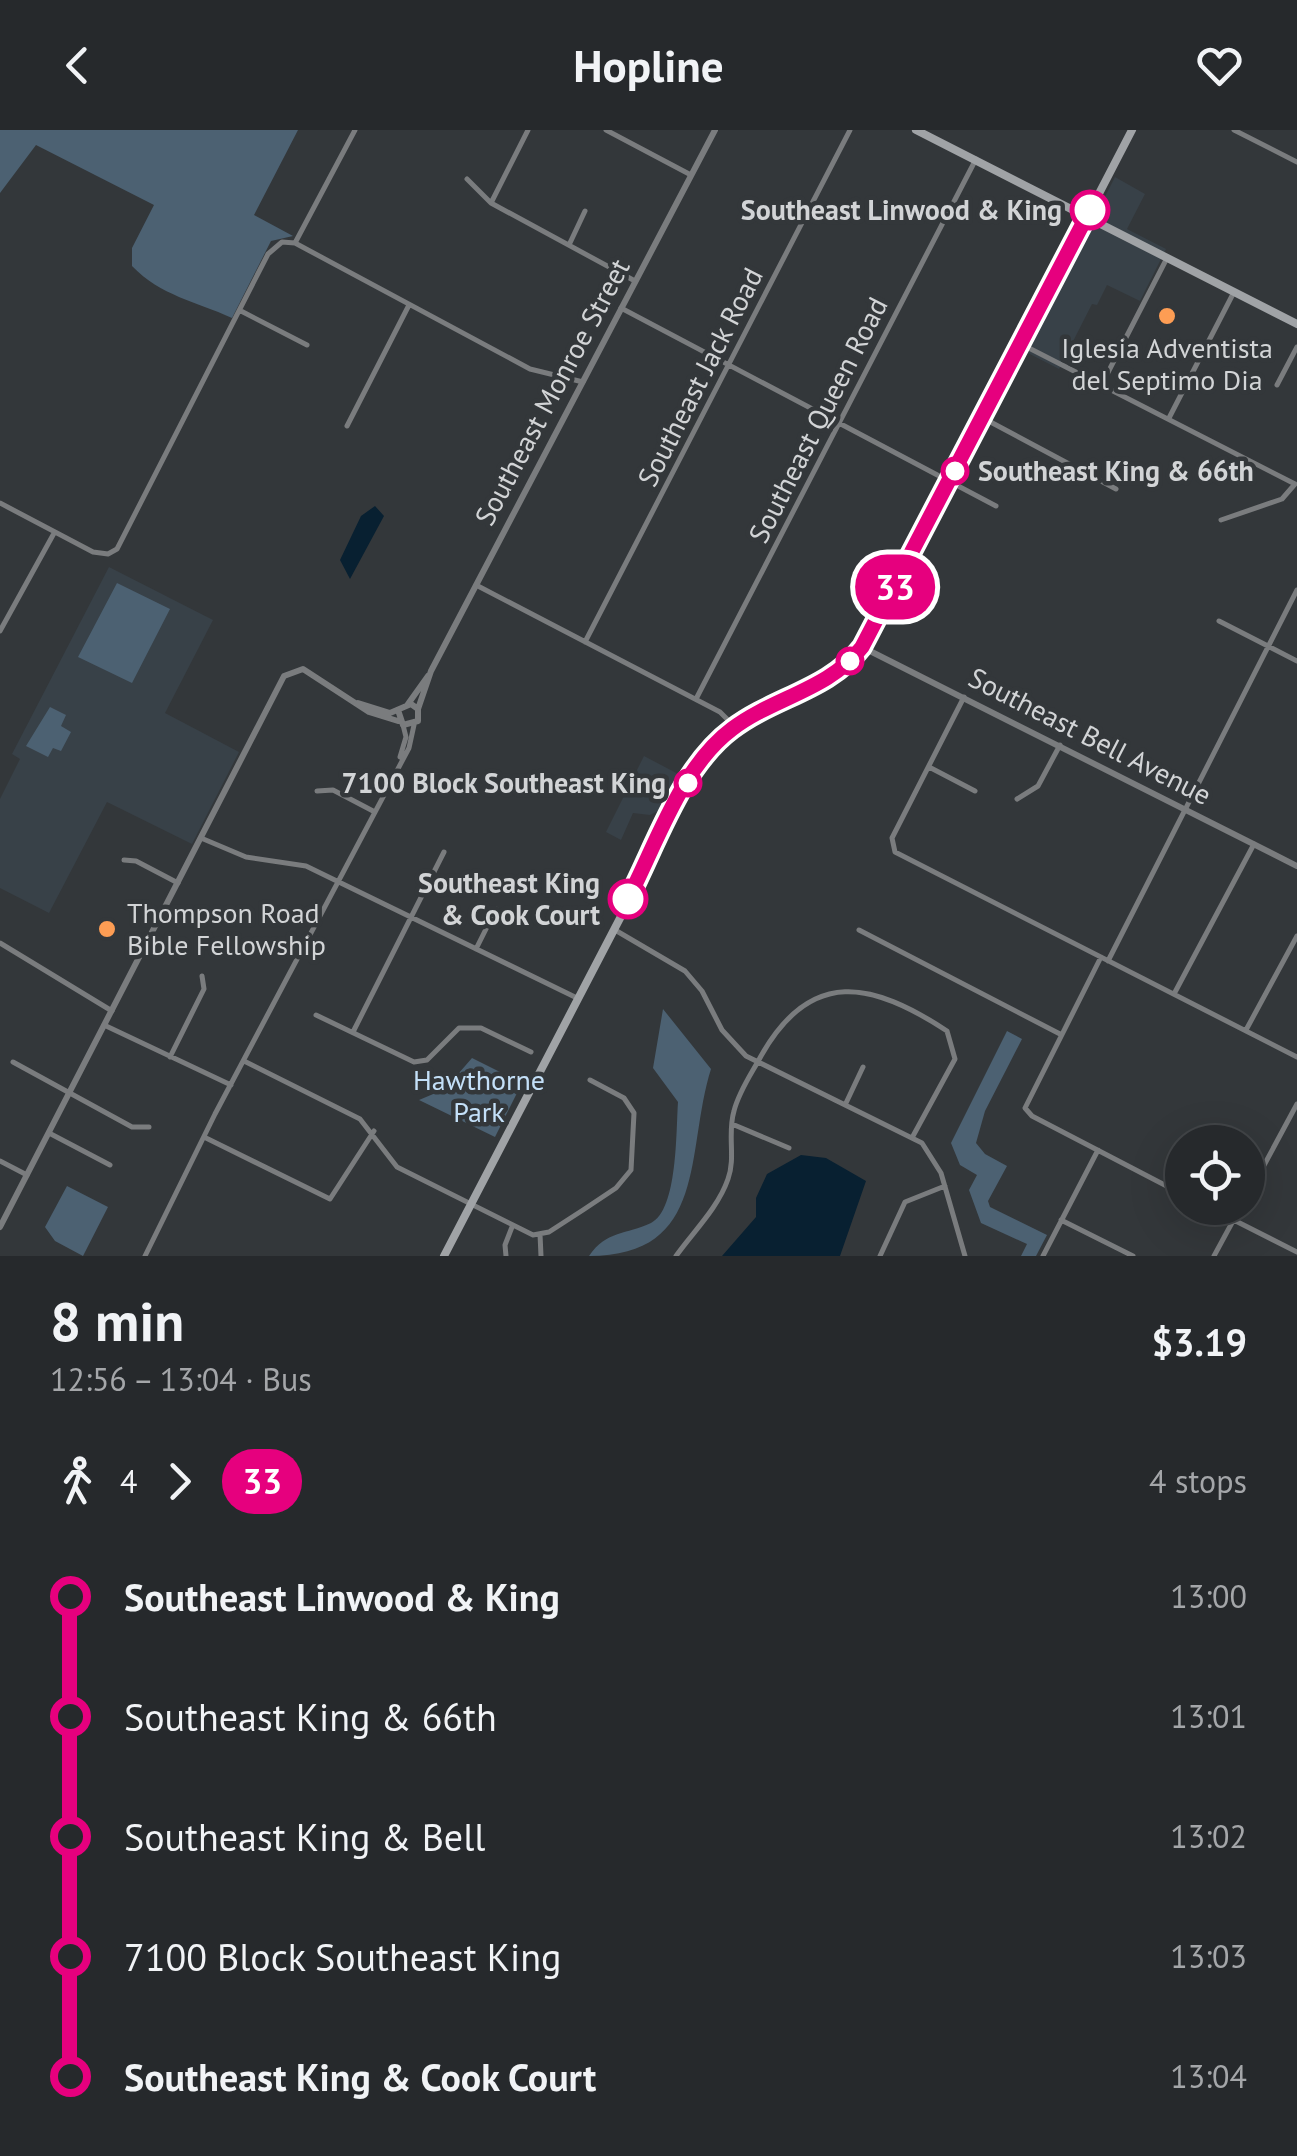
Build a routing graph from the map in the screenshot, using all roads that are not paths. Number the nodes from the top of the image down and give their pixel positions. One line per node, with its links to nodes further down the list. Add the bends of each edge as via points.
1 (355, 130): 16 (street)
2 (528, 130): 13 (street)
3 (606, 130): 11 (street)
4 (714, 130): 11 (street, Southeast Monroe Street)
5 (850, 130): 28 (street, Southeast Jack Road)
6 (916, 130): 9 (main road)
7 (1132, 130): 15 (main road)
8 (1234, 130): 10 (street)
9 (976, 159): 15 (main road); 34 (street, Southeast Queen Road)
10 (1297, 162)
11 (691, 175): 19 (street, Southeast Monroe Street)
12 (467, 179): 13 (street)
13 (491, 204): 17 (street)
14 (586, 211): 17 (street)
15 (1086, 218): 18 (main road); 25 (main road)
16 (294, 243): 21 (street); 23 (street, via 271,249)
17 (569, 245): 19 (street)
18 (1168, 258): 20 (main road); 30 (street)
19 (636, 281): 22 (street, Southeast Monroe Street)
20 (1234, 292): 24 (main road); 33 (street)
21 (409, 304): 29 (street, via 530,369); 35 (street)
22 (621, 308): 28 (street); 29 (street, Southeast Monroe Street)
23 (240, 311): 26 (street); 42 (street, via 124,540 108,554)
24 (1297, 324)
25 (1022, 344): 30 (street); 32 (main road)
26 (307, 345)
27 (1297, 347): 31 (street)
28 (730, 364): 34 (street); 47 (street, Southeast Jack Road)
29 (583, 382): 43 (street, Southeast Monroe Street)
30 (1102, 385): 33 (street)
31 (1278, 385)
32 (983, 418): 36 (main road); 38 (street)
33 (1168, 420): 37 (street)
34 (838, 421): 36 (street); 53 (street, Southeast Queen Road)
35 (347, 426)
36 (950, 480): 40 (street); 49 (main road)
37 (1296, 483): 41 (street, via 1282,499)
38 (1116, 489)
39 (0, 503): 42 (street)
40 (996, 506)
41 (1220, 520)
42 (53, 535): 46 (street)
43 (476, 585): 47 (street); 51 (street, Southeast Monroe Street)
44 (1297, 590): 48 (street)
45 (1219, 621): 48 (street)
46 (0, 631)
47 (585, 642): 53 (street)
48 (1268, 646): 50 (street); 67 (street)
49 (862, 647): 52 (street, Southeast Bell Avenue); 60 (main road, via 824,680)
50 (1297, 661)
51 (429, 675): 55 (street, Southeast Monroe Street); 57 (street, Southeast Monroe Street)
52 (964, 697): 61 (street, Southeast Bell Avenue); 63 (street)
53 (696, 700): 60 (street)
54 (358, 703): 56 (street); 58 (street); 69 (street, via 293,669)
55 (408, 704): 56 (street); 57 (street)
56 (398, 710): 58 (street)
57 (418, 710): 59 (street, Southeast Monroe Street)
58 (401, 723): 59 (street); 62 (street, via 406,737)
59 (414, 725): 62 (street)
60 (734, 727): 78 (main road, via 693,773)
61 (1060, 745): 66 (street, via 1038,786); 67 (street, Southeast Bell Avenue)
62 (400, 760): 68 (street)
63 (928, 767): 65 (street); 83 (street, via 892,838 895,852)
64 (317, 791): 68 (street, via 332,790)
65 (975, 791)
66 (1017, 798)
67 (1185, 808): 70 (street, Southeast Bell Avenue); 84 (street)
68 (373, 811): 75 (street)
69 (201, 838): 74 (street); 75 (street, via 246,857 292,860)
70 (1254, 844): 73 (street, Southeast Bell Avenue); 86 (street)
71 (444, 852): 77 (street)
72 (124, 860): 74 (street)
73 (1297, 866)
74 (178, 882): 88 (street)
75 (337, 882): 77 (street); 97 (street)
76 (496, 909): 82 (street)
77 (410, 917): 82 (street); 92 (street)
78 (613, 929): 87 (main road); 99 (street, via 685,971 735,1046)
79 (860, 930): 93 (street)
80 (1297, 936): 91 (street)
81 (0, 942): 88 (street)
82 (476, 948): 87 (street)
83 (1101, 957): 84 (street); 93 (street)
84 (1108, 961): 86 (street)
85 (202, 976): 95 (street, via 204,990)
86 (1174, 994): 91 (street)
87 (577, 998): 120 (main road)
88 (112, 1010): 90 (street)
89 (316, 1015): 92 (street)
90 (104, 1025): 95 (street); 103 (street)
91 (1246, 1030): 96 (street)
92 (353, 1032): 94 (street, via 414,1062 427,1060 459,1028 480,1028)
93 (1060, 1034): 113 (street, via 1026,1108)
94 (531, 1052)
95 (170, 1056): 102 (street)
96 (1297, 1057)
97 (244, 1061): 102 (street); 108 (street)
98 (13, 1062): 103 (street)
99 (758, 1063): 104 (street); 106 (street); 110 (street, via 783,1021 810,999 846,989 880,996 948,1031 955,1048)
100 (863, 1066): 104 (street)
101 (590, 1080): 126 (street, via 631,1106 635,1156 625,1179)
102 (231, 1086): 111 (street)
103 (70, 1092): 107 (street, via 132,1127); 109 (street)
104 (846, 1104): 110 (street)
105 (1297, 1104): 115 (street)
106 (732, 1124): 112 (street); 132 (street, via 729,1178)
107 (149, 1126)
108 (374, 1131): 111 (street, via 330,1199); 120 (street, via 397,1167)
109 (49, 1133): 116 (street); 117 (street)
110 (914, 1136): 119 (street, via 930,1152)
111 (206, 1138): 128 (street)
112 (790, 1148)
113 (1098, 1150): 118 (street); 121 (street)
114 (0, 1161): 117 (street)
115 (1265, 1163)
116 (110, 1164)
117 (27, 1175): 124 (street)
118 (1165, 1185)
119 (945, 1186): 133 (street, via 905,1202); 134 (street)
120 (471, 1205): 125 (street); 129 (main road)
121 (1062, 1220): 135 (street); 136 (street)
122 (1231, 1225): 137 (street)
123 (1245, 1225): 127 (street)
124 (0, 1227)
125 (512, 1227): 126 (street); 130 (street)
126 (540, 1234): 131 (street)
127 (1297, 1252)
128 (145, 1256)
129 (444, 1256)
130 (506, 1256)
131 (541, 1256)
132 (676, 1256)
133 (880, 1256)
134 (965, 1256)
135 (1043, 1256)
136 (1133, 1256)
137 (1214, 1256)

